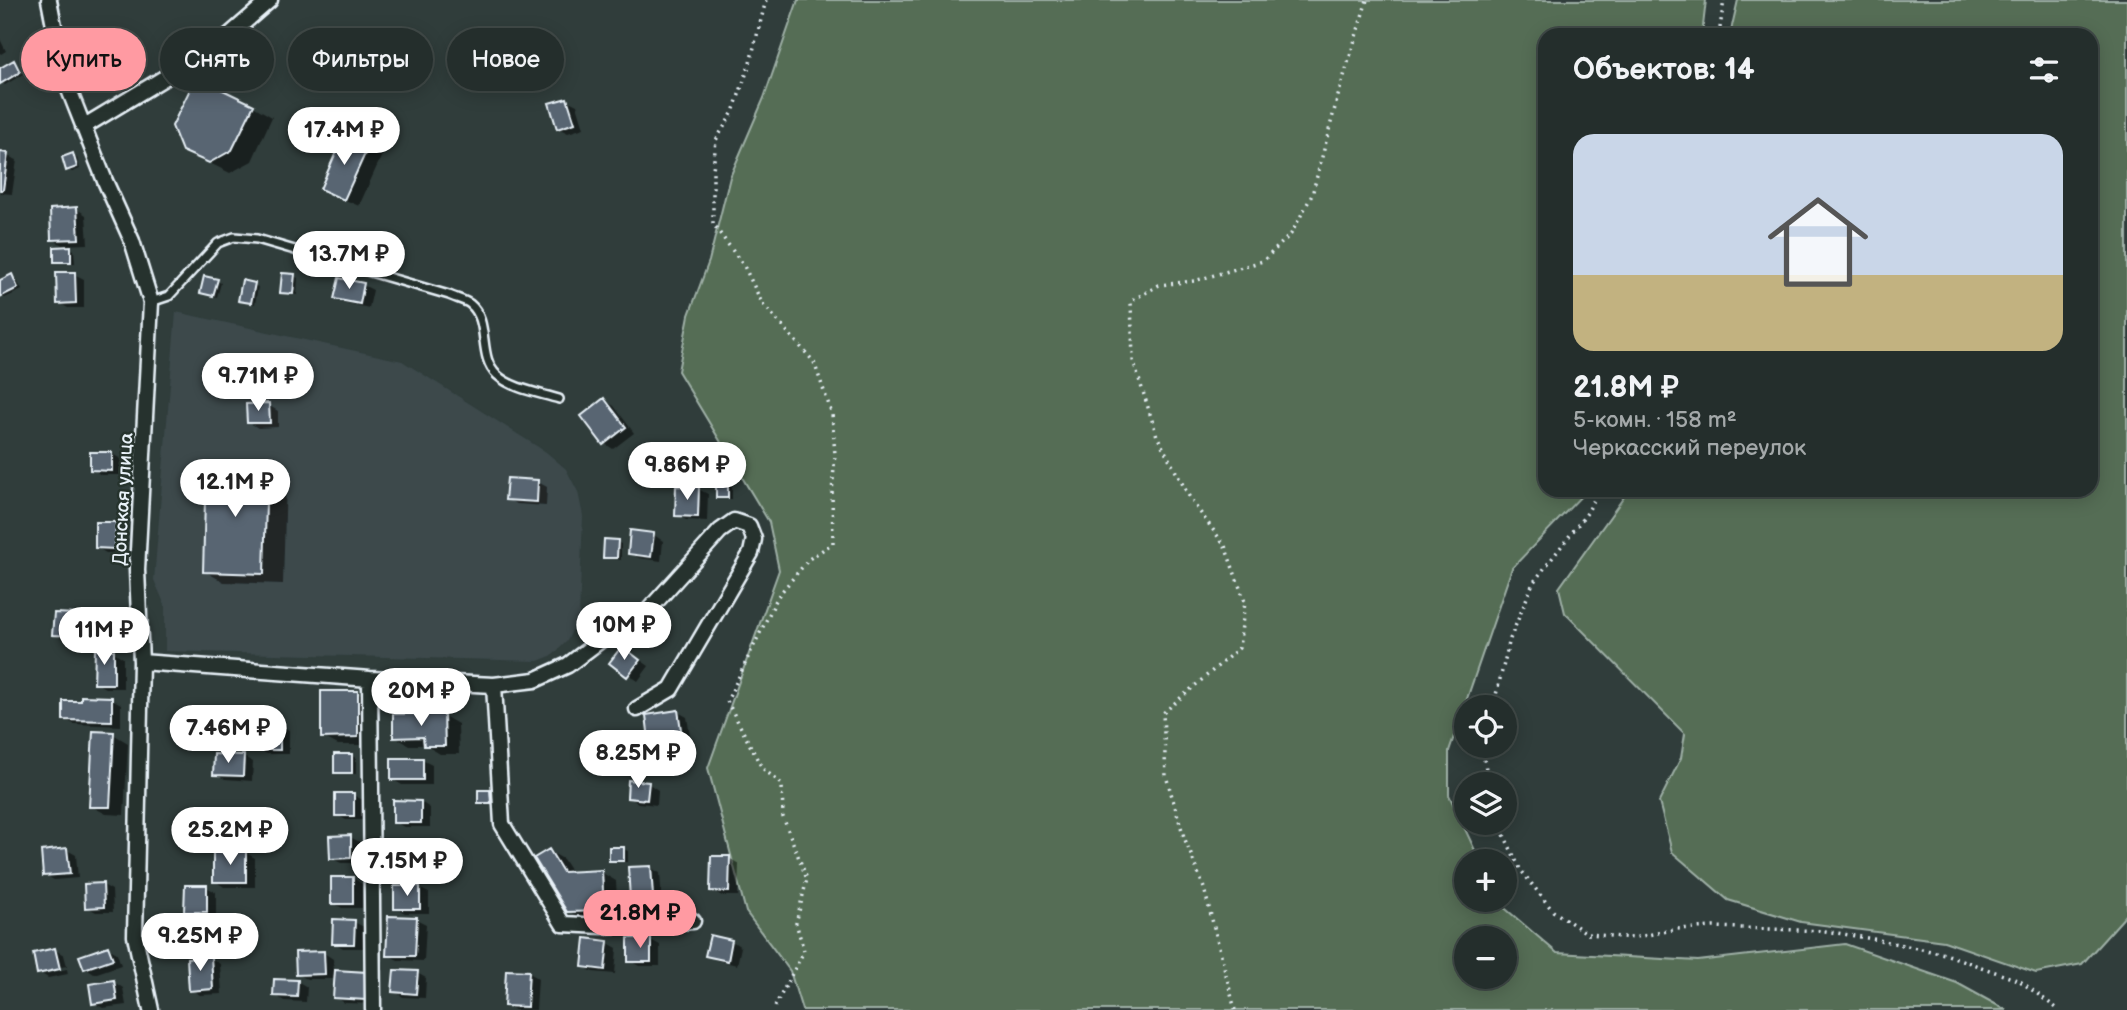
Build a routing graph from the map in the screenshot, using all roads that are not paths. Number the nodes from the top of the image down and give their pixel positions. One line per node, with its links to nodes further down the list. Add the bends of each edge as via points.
1 (49, 0): 3 (street, Донская улица, via 64,77)
2 (270, 0): 3 (street, via 218,46)
3 (83, 127): 4 (street, Донская улица, via 132,241)
4 (151, 302): 5 (lane, via 169,296 218,243 234,237 257,239 470,304 479,318 487,360 497,375); 6 (street, Донская улица, via 137,570)
5 (559, 399)
6 (141, 662): 7 (street); 11 (street, Донская улица, via 135,936)
7 (370, 680): 8 (street); 13 (street)
8 (494, 685): 9 (street, via 535,680 568,665 618,627 645,614 720,531 734,521 749,526 754,539 751,553 671,689); 10 (street, via 502,824 563,924)
9 (637, 709)
10 (693, 921)
11 (151, 1010): 12 (street)
12 (167, 1010)
13 (373, 1010)

